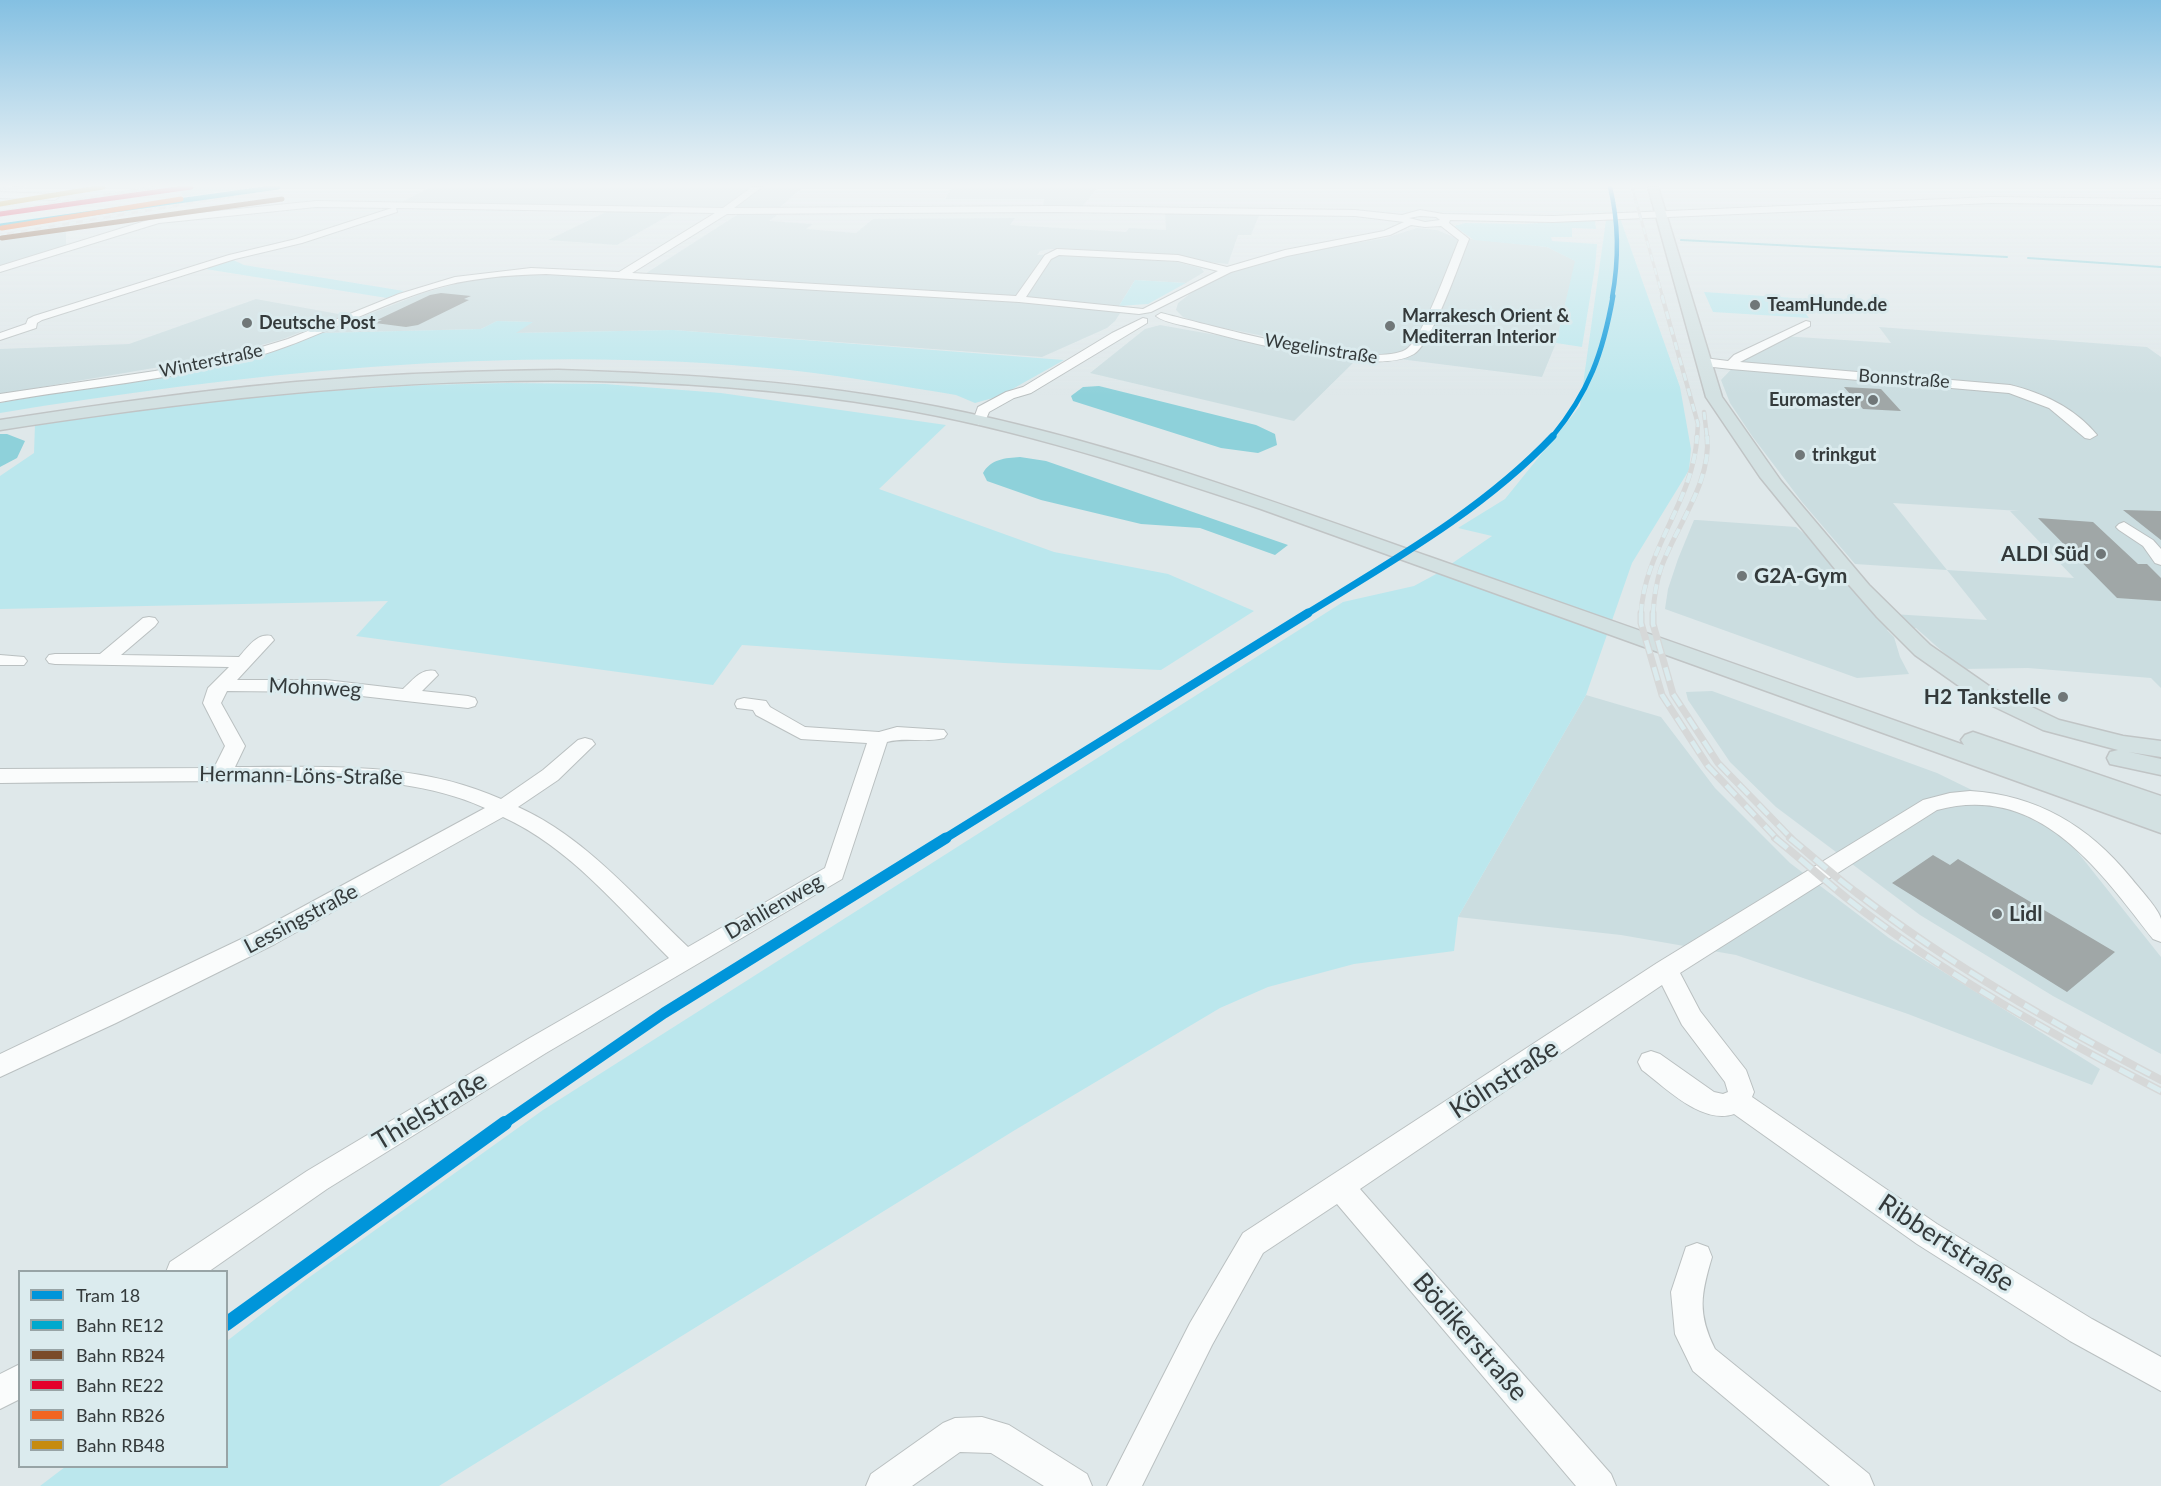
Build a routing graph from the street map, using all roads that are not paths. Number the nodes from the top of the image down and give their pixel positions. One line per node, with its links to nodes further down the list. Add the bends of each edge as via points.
1 (39, 256): 9 (street)
2 (235, 256): 15 (street, via 38,318 32,326)
3 (652, 256): 11 (street)
4 (1049, 256): 12 (street)
5 (1145, 256): 10 (street, via 1178,258)
6 (1269, 256): 10 (street)
7 (1457, 256): 13 (street, Wegelinstraße, via 1428,324 1415,348 1403,357 1351,357)
8 (1673, 256): 16 (main road)
9 (0, 269)
10 (1227, 270): 13 (street, via 1196,284)
11 (622, 275): 12 (street, Winterstraße); 19 (street, Winterstraße, via 532,271 471,277 417,291 288,342 236,358)
12 (1020, 299): 13 (street, Winterstraße, via 1094,305)
13 (1146, 316): 18 (street)
14 (1806, 324): 17 (street, via 1738,357)
15 (0, 337)
16 (1704, 362): 17 (street, Bonnstraße); 28 (main road, via 1714,396 1758,462 1857,584)
17 (1731, 365): 24 (street, Bonnstraße, via 2010,389 2055,404)
18 (1027, 390): 20 (street, via 1024,397); 21 (street, via 1010,395)
19 (0, 398)
20 (1001, 414): 21 (main road); 45 (main road, via 1201,472)
21 (981, 415): 22 (main road, via 834,384 757,376 645,369 528,368 290,380); 23 (main road, via 754,385 547,373 292,386 140,403); 47 (main road, via 1268,505)
22 (0, 419)
23 (0, 425)
24 (2090, 435)
25 (2124, 528): 26 (street, via 2148,543)
26 (2161, 560)
27 (149, 622): 31 (street)
28 (1910, 638): 41 (main road, via 1950,672 2024,714 2078,734); 42 (main road, via 1922,663 1940,683 1985,710 2041,736)
29 (265, 640): 32 (street)
30 (55, 659): 31 (street)
31 (105, 659): 32 (street)
32 (243, 662): 34 (street)
33 (429, 675): 35 (street)
34 (221, 686): 35 (street, Mohnweg, via 326,686); 43 (street, via 212,703 235,746)
35 (408, 695): 36 (street, Mohnweg)
36 (468, 702)
37 (744, 704): 39 (street, via 759,705 801,733)
38 (937, 734): 39 (street, via 897,733)
39 (879, 738): 49 (street, Dahlienweg, via 834,873)
40 (585, 744): 46 (street, Lessingstraße, via 569,762)
41 (2161, 749)
42 (2161, 767)
43 (221, 773): 44 (street, Hermann-Löns-Straße); 46 (street, Hermann-Löns-Straße, via 413,779 467,792)
44 (0, 776)
45 (2161, 805)
46 (501, 806): 49 (street, Hermann-Löns-Straße, via 533,822 574,851); 52 (street, Lessingstraße, via 334,903 139,1003)
47 (2161, 824)
48 (2161, 933): 50 (street, Kölnstraße, via 2084,841 2044,816 1997,800 1962,797 1930,805)
49 (685, 959): 56 (street, Thielstraße, via 317,1180)
50 (1666, 970): 53 (street, via 1691,1018 1737,1078 1741,1092); 54 (street, Kölnstraße)
51 (1651, 1062): 53 (street, via 1707,1102 1723,1106)
52 (0, 1066)
53 (1737, 1101): 57 (street, Ribbertstraße, via 1927,1234)
54 (1341, 1187): 62 (street, Kölnstraße, via 1253,1243 1201,1334); 63 (street, Bödikerstraße)
55 (1697, 1257): 64 (street, via 1686,1292 1691,1334 1704,1360)
56 (184, 1270)
57 (2161, 1376)
58 (18, 1381): 59 (street)
59 (0, 1393)
60 (883, 1486): 61 (street, via 955,1435 982,1434 997,1437)
61 (1075, 1486)
62 (1124, 1486)
63 (1599, 1486)
64 (1857, 1486)

